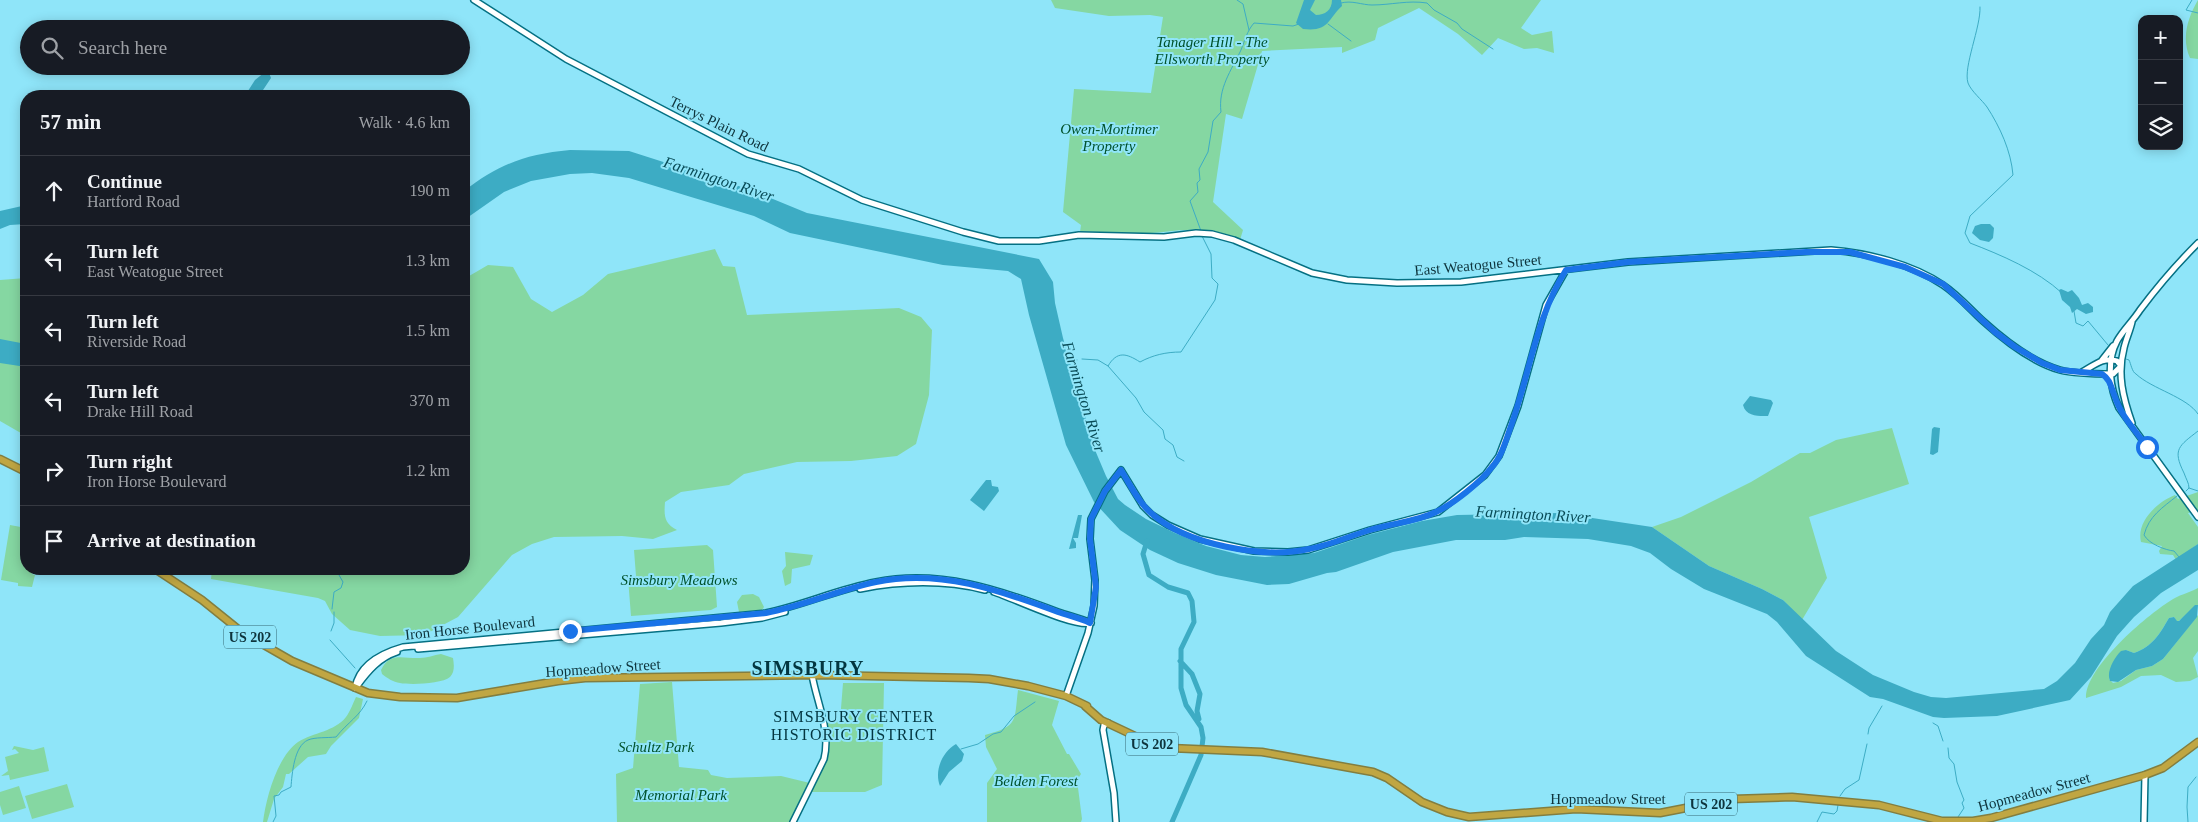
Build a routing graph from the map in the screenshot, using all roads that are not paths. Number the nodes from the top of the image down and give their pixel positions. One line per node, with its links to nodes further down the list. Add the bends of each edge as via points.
1 (474, 0): 2 (street, Terrys Plain Road, via 566,59 748,154 799,170 862,200)
2 (999, 241): 4 (street, East Weatogue Street, via 1039,241 1079,235 1164,237 1212,234 1234,240 1312,274 1390,283 1461,282)
3 (2198, 243): 5 (street, via 2170,272)
4 (1566, 270): 10 (street, East Weatogue Street, via 1628,262 1850,252 1902,266 1934,279 2015,347 2051,367); 19 (street, via 1546,305 1517,408 1499,456 1485,475 1438,512 1308,550 1254,551 1200,539 1160,520 1142,504 1121,470 1096,506 1089,532 1096,580)
5 (2132, 321): 6 (street); 9 (street)
6 (2117, 341): 7 (street); 8 (street)
7 (2111, 359): 8 (street); 9 (street); 12 (street)
8 (2101, 361): 10 (street)
9 (2121, 366): 12 (street); 14 (street, via 2123,397)
10 (2082, 372): 11 (street, East Weatogue Street)
11 (2102, 374): 12 (street, East Weatogue Street); 13 (street)
12 (2110, 374): 13 (street)
13 (2111, 384): 14 (street, via 2119,408)
14 (2133, 426): 17 (street)
15 (0, 459): 16 (highway)
16 (20, 469)
17 (2198, 516)
18 (164, 575): 21 (highway, Hopmeadow Street / US 202, via 243,633 294,661)
19 (1090, 623): 21 (street, Iron Horse Boulevard, via 1006,592 964,582 922,578 852,587 789,608 721,620 403,647 373,661 357,679); 22 (street)
20 (812, 675): 21 (highway, Hopmeadow Street / US 202, via 577,679 447,699 400,697); 22 (highway, Hopmeadow Street / US 202, via 989,679); 26 (street, via 826,735 826,751)
21 (355, 688)
22 (1066, 696): 23 (highway, Hopmeadow Street / US 202)
23 (1108, 723): 25 (highway, Hopmeadow Street / US 202, via 1154,745 1262,752 1372,772 1426,804 1457,815 1476,817 1576,809 1660,813 1732,800 1792,797 1880,805 1935,821 1972,821 2013,813); 27 (street, via 1103,727)
24 (2198, 742): 25 (highway, Hopmeadow Street / US 202, via 2163,768)
25 (2145, 775): 28 (street)
26 (792, 822)
27 (1116, 822)
28 (2144, 822)

